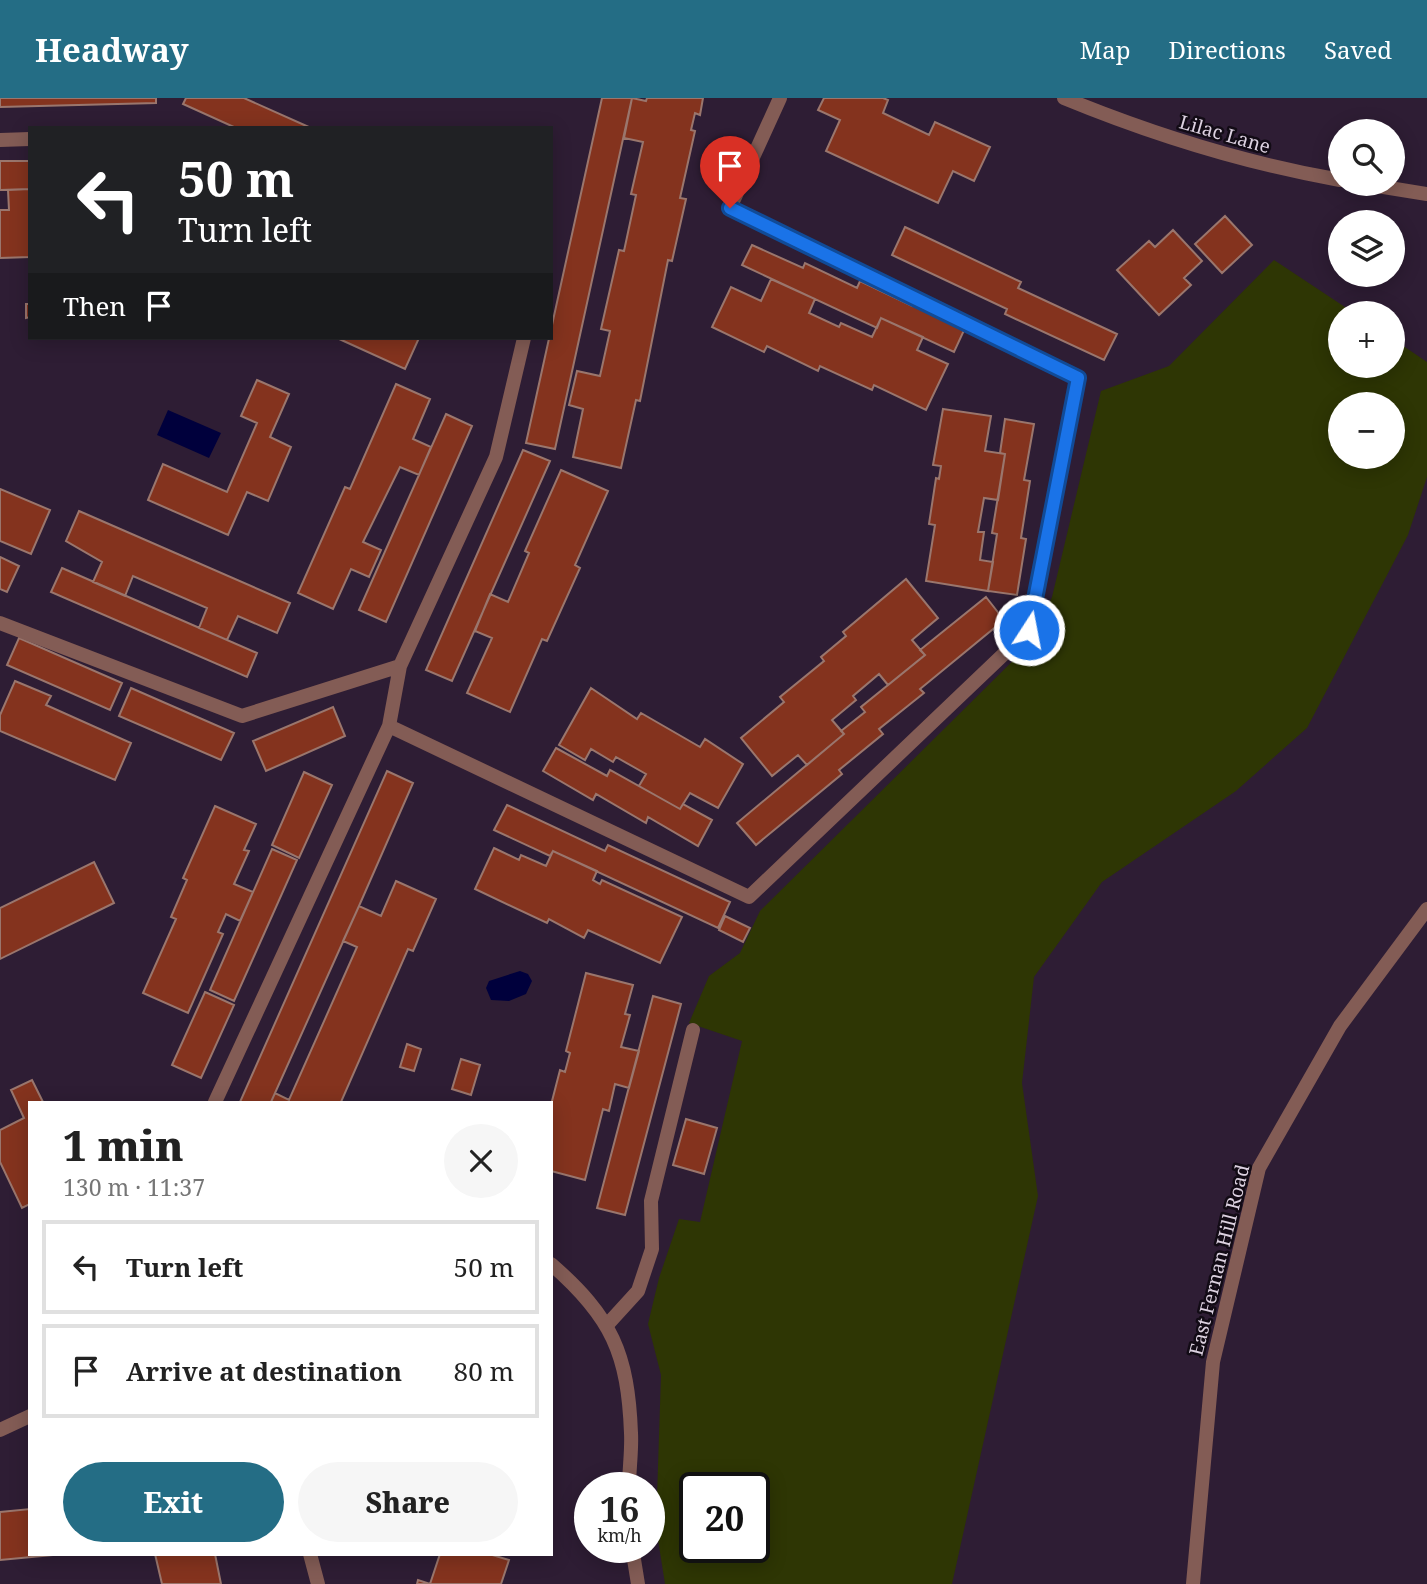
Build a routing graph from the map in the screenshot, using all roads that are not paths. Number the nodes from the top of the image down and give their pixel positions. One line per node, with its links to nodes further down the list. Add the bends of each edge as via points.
1 (780, 98): 11 (street, via 730,208 1078,378 1029,630 749,897)
2 (1063, 98): 5 (street, Lilac Lane, via 1140,129 1268,167)
3 (0, 139): 4 (street)
4 (28, 139)
5 (1328, 178)
6 (1405, 190): 7 (street)
7 (1427, 194)
8 (524, 340): 10 (street, via 496,457)
9 (0, 623): 10 (street, via 242,716)
10 (400, 666): 11 (street)
11 (389, 726): 14 (street)
12 (1427, 909): 24 (street, East Fernan Hill Road, via 1340,1026 1259,1168 1213,1362)
13 (693, 1030): 16 (street, via 651,1201 652,1249 638,1291)
14 (215, 1101)
15 (553, 1266): 16 (street)
16 (607, 1325): 19 (street, via 627,1381)
17 (28, 1417): 18 (street)
18 (0, 1430)
19 (630, 1472)
20 (311, 1556): 22 (street)
21 (635, 1563): 23 (street)
22 (318, 1584)
23 (638, 1584)
24 (1193, 1584)

